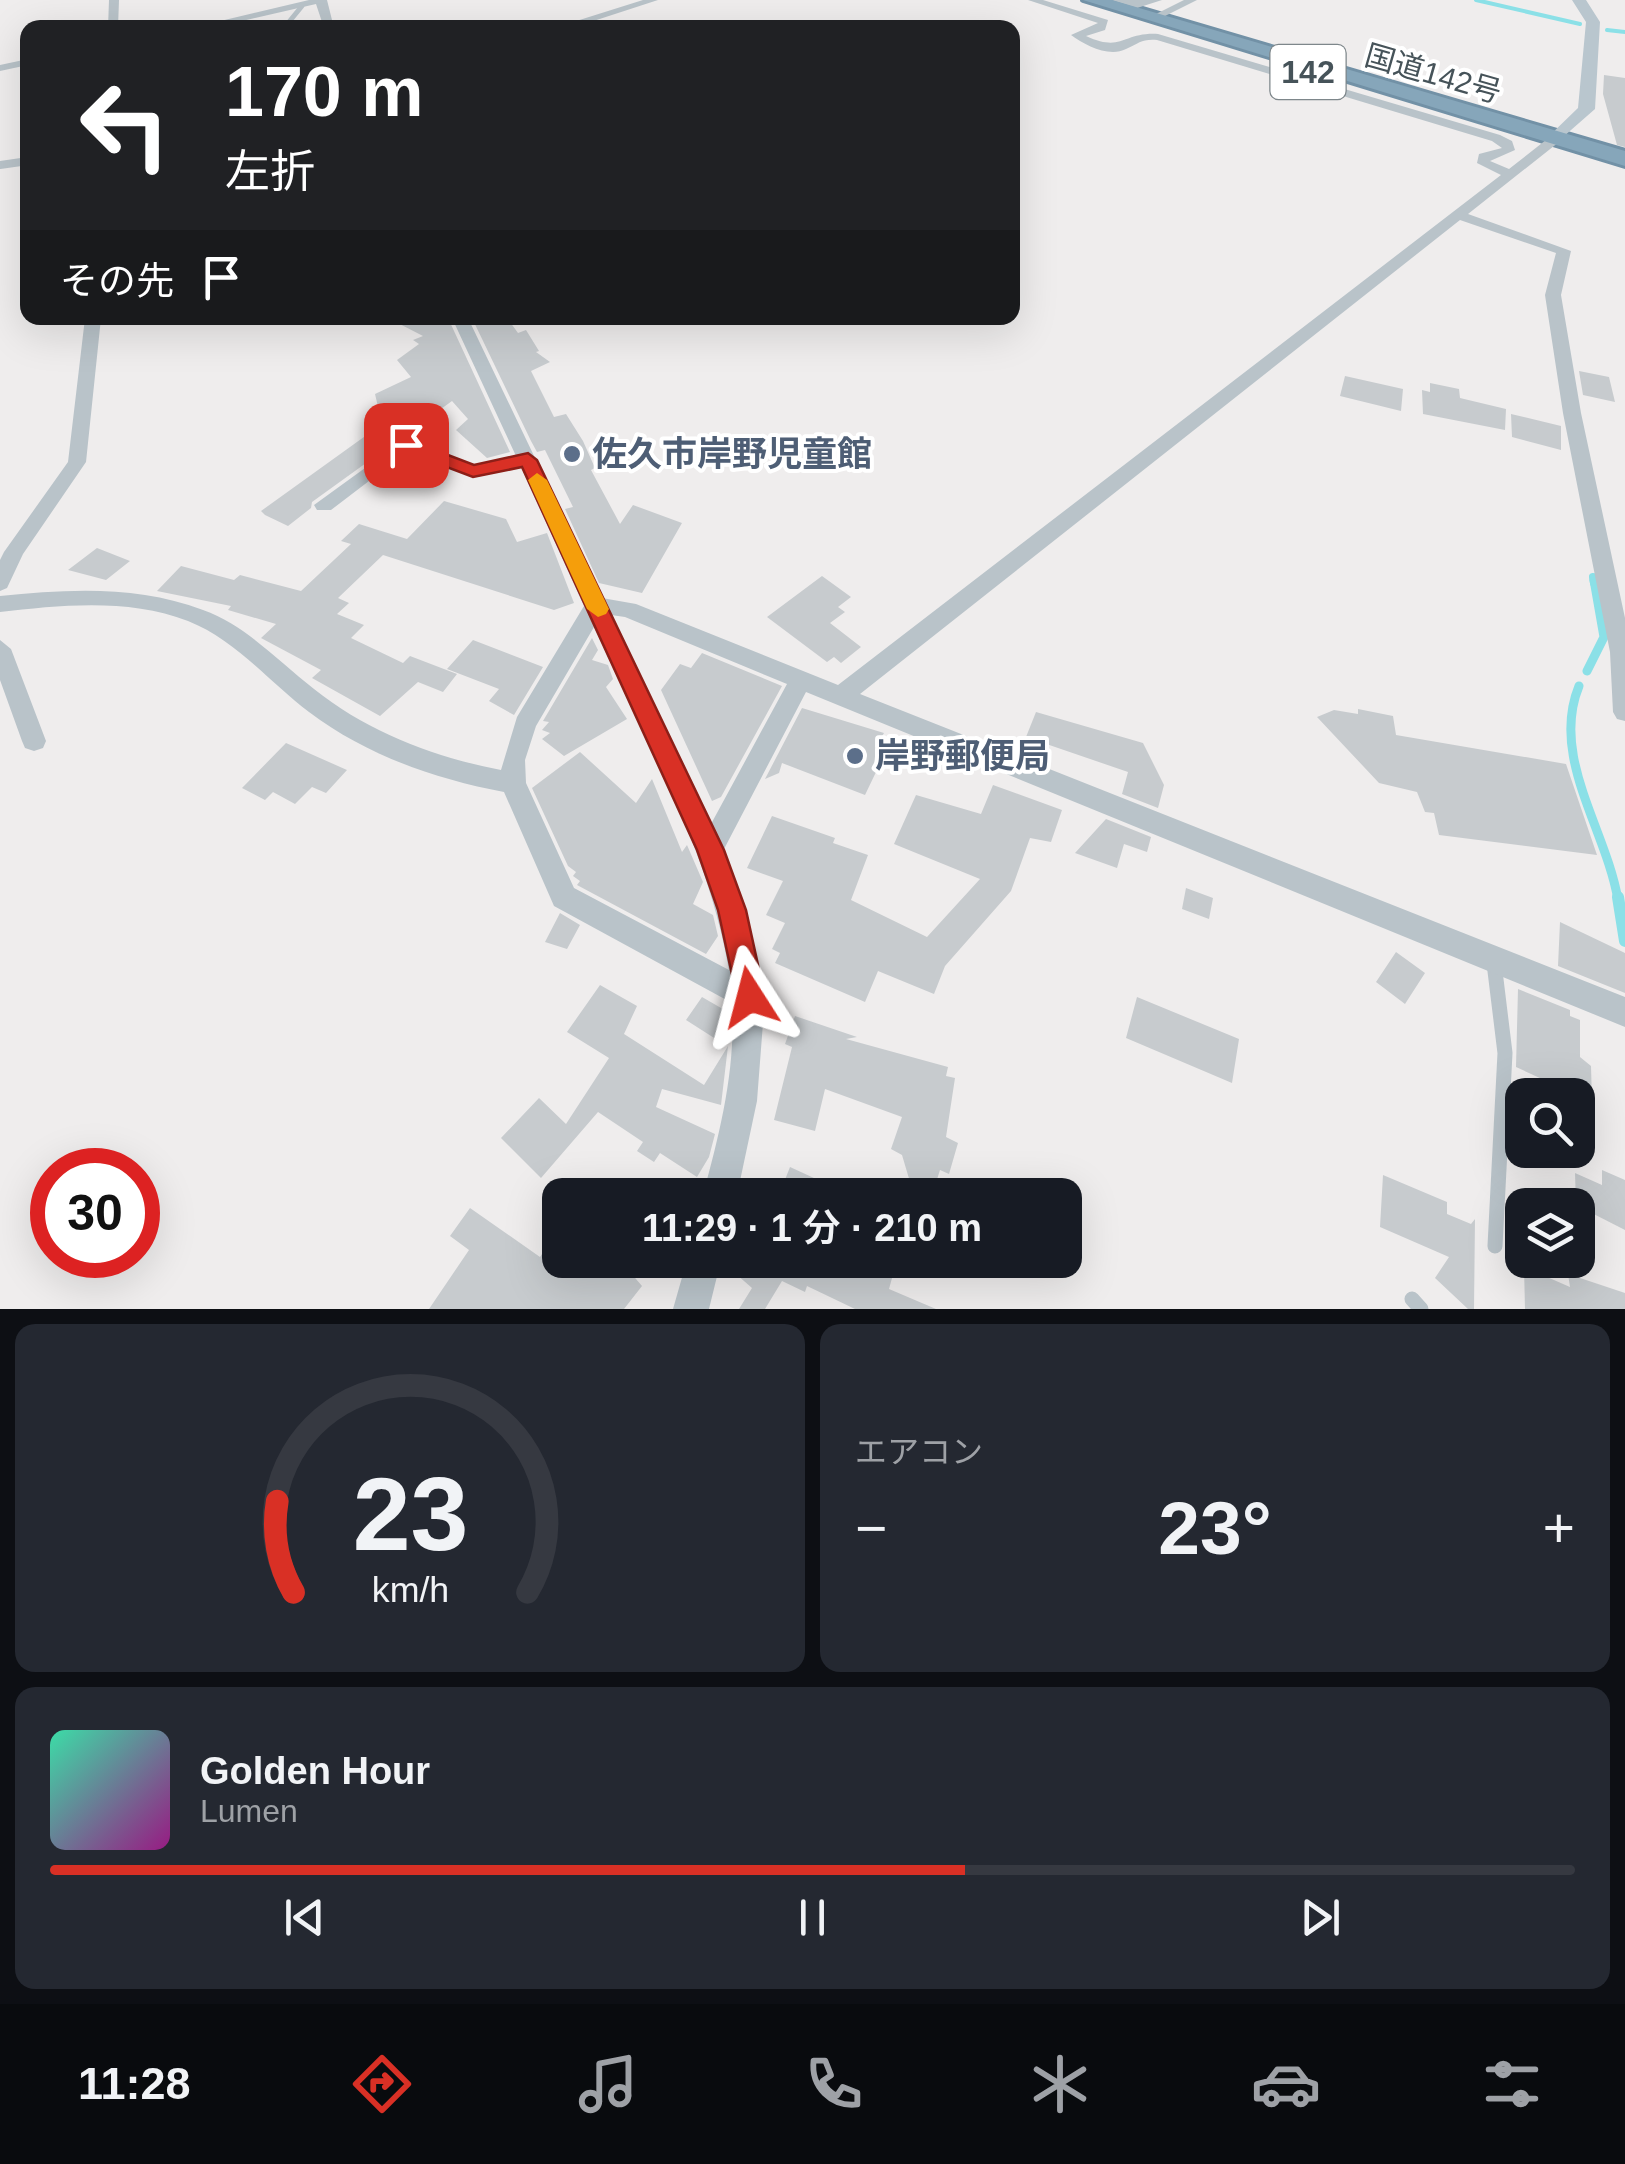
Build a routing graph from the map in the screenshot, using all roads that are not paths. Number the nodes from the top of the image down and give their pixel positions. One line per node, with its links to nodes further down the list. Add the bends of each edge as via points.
1 (321, 0): 9 (street)
2 (653, 0): 13 (street)
3 (1033, 0): 16 (street, via 1104,22 1076,35 1101,47 1158,37 1496,138 1508,150 1483,163)
4 (1064, 0): 14 (highway, 国道142号 / 142)
5 (1092, 0): 10 (highway, 国道142号 / 142)
6 (1116, 0): 10 (street)
7 (1192, 0): 10 (street)
8 (1579, 0): 14 (street, via 1594,29 1586,109)
9 (302, 6): 11 (street); 12 (lane)
10 (1155, 9): 14 (highway, 国道142号 / 142)
11 (235, 20)
12 (291, 20)
13 (586, 20)
14 (1555, 139): 15 (highway, 国道142号 / 142); 16 (street)
15 (1625, 159)
16 (1510, 174): 17 (street)
17 (1458, 215): 27 (street); 28 (street, via 1564,251 1553,295 1621,652)
18 (92, 325): 22 (street, via 77,462)
19 (463, 325): 20 (street)
20 (528, 460): 21 (street, via 473,471 406,445); 24 (street)
21 (324, 505)
22 (0, 583)
23 (0, 604): 30 (street, via 134,600 200,617 251,646 318,707 386,744 459,774)
24 (596, 605): 26 (street, via 628,610); 30 (street, via 525,724); 31 (street)
25 (0, 650): 29 (street)
26 (801, 678): 27 (street); 31 (street)
27 (842, 694): 32 (street)
28 (1625, 712)
29 (34, 741)
30 (513, 783): 33 (street, via 564,897)
31 (710, 850): 33 (street, via 732,910)
32 (1494, 958): 34 (street); 36 (lane, via 1505,1053)
33 (750, 997): 35 (street, via 746,1073)
34 (1625, 1012)
35 (724, 1178)
36 (1495, 1246)
37 (699, 1278): 38 (street)
38 (691, 1309)

